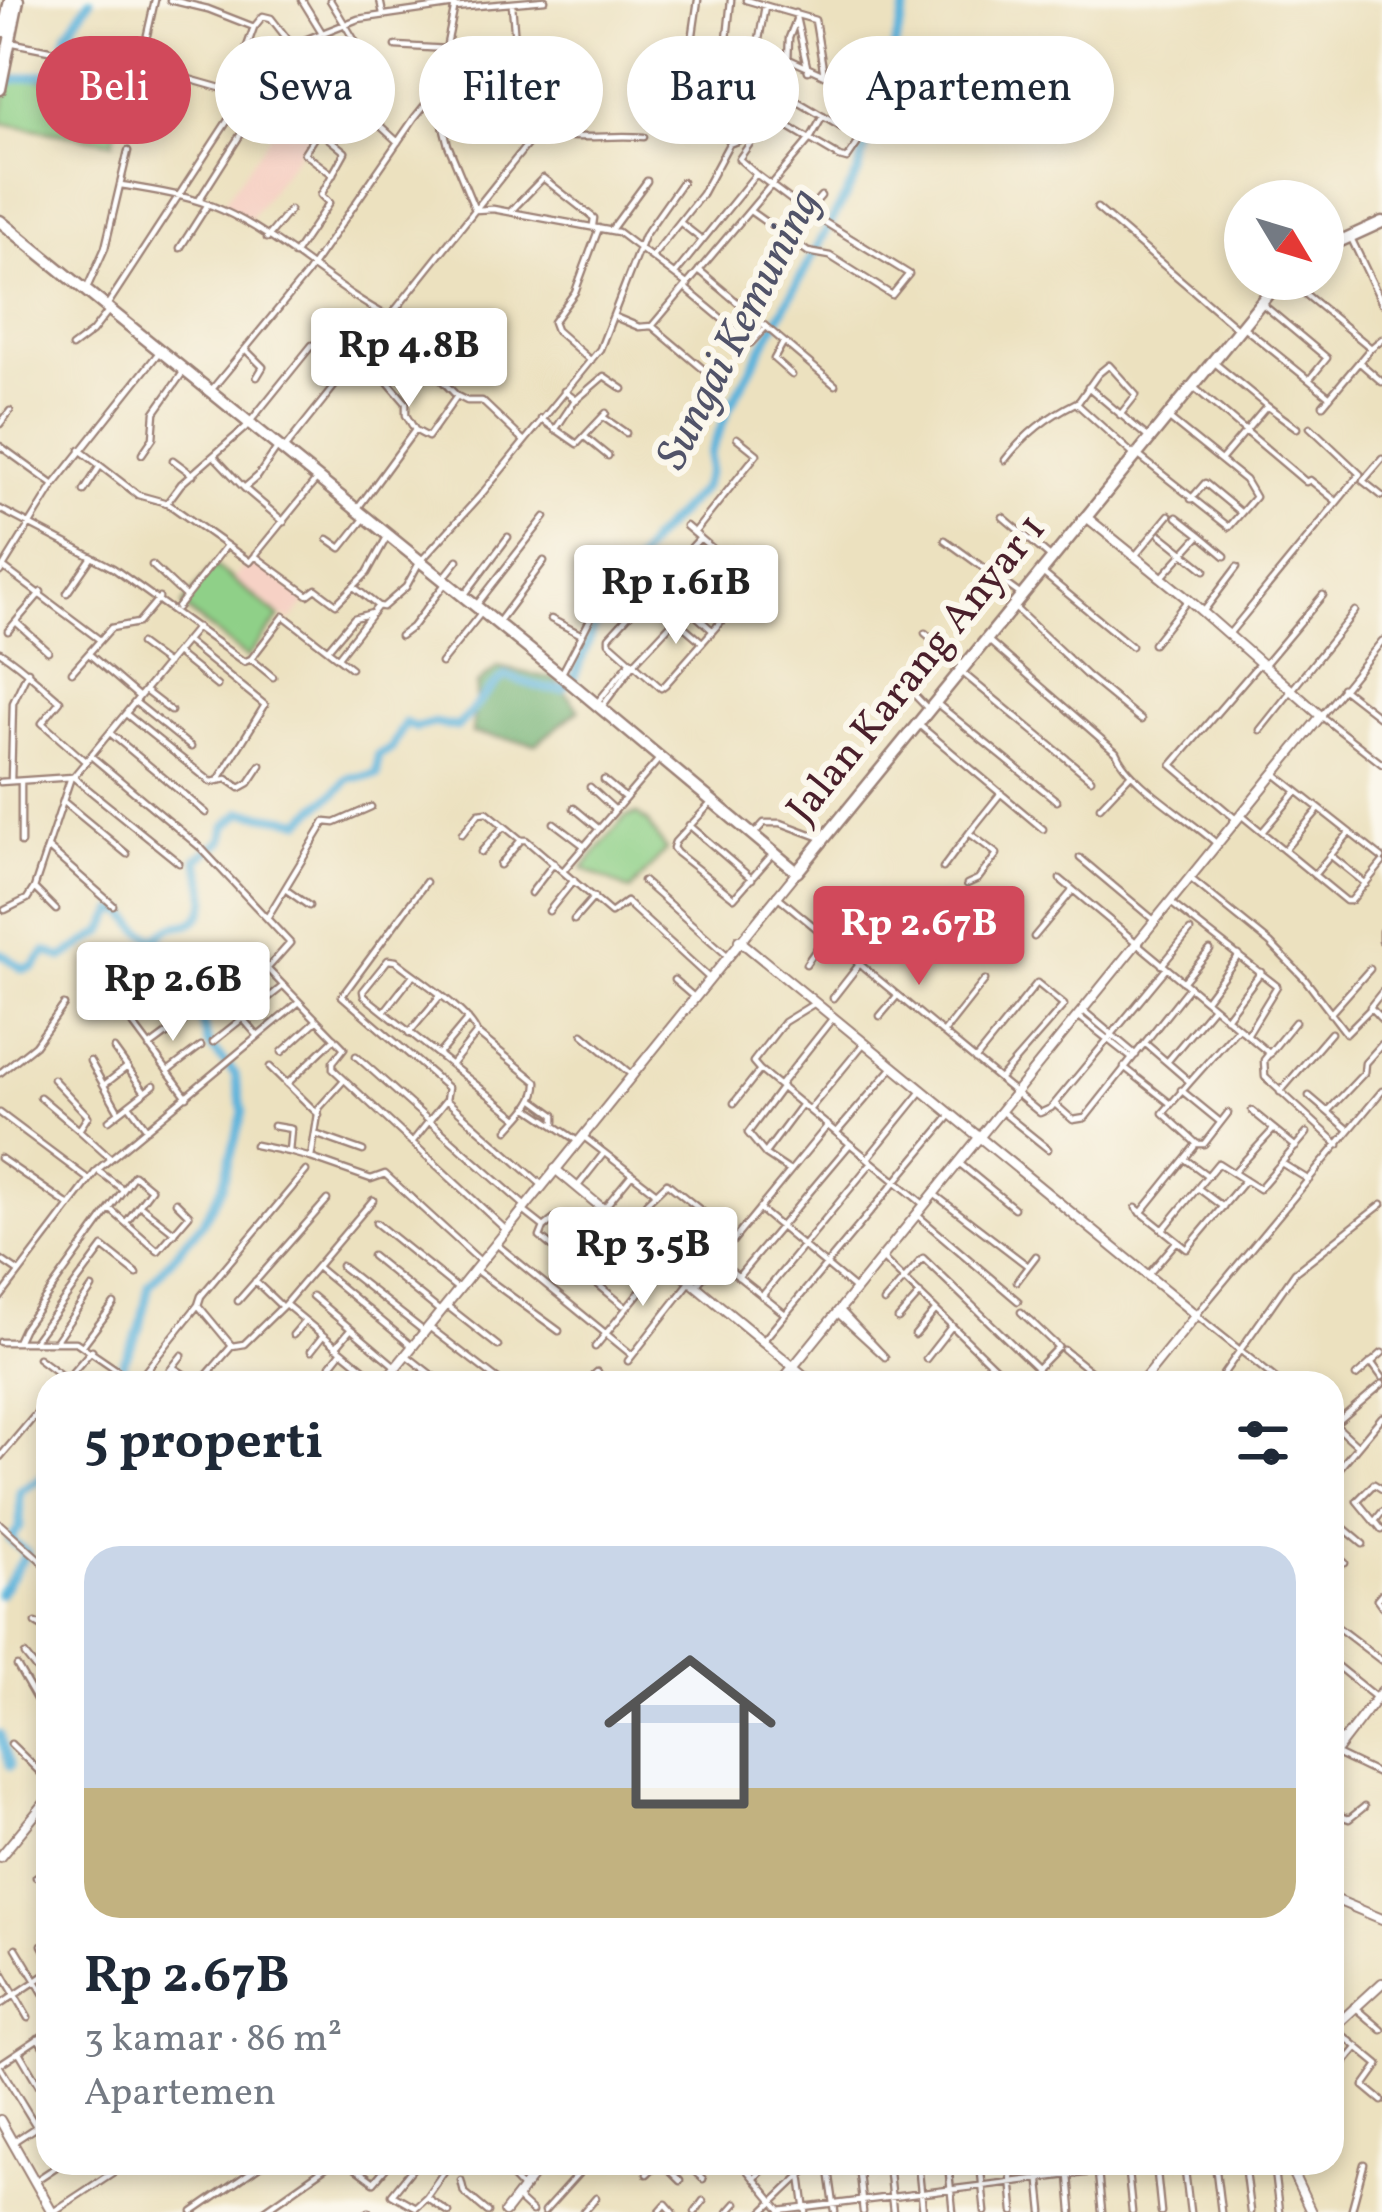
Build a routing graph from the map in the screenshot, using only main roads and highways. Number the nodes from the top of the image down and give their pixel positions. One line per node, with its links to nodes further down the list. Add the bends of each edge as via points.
1 (14, 0): 2 (main road)
2 (3, 46): 3 (main road)
3 (1, 84)
4 (0, 221): 7 (main road, Jalan Karang Anyar 1, via 797,872)
5 (1380, 227): 6 (main road)
6 (1344, 240)
7 (1262, 300)

